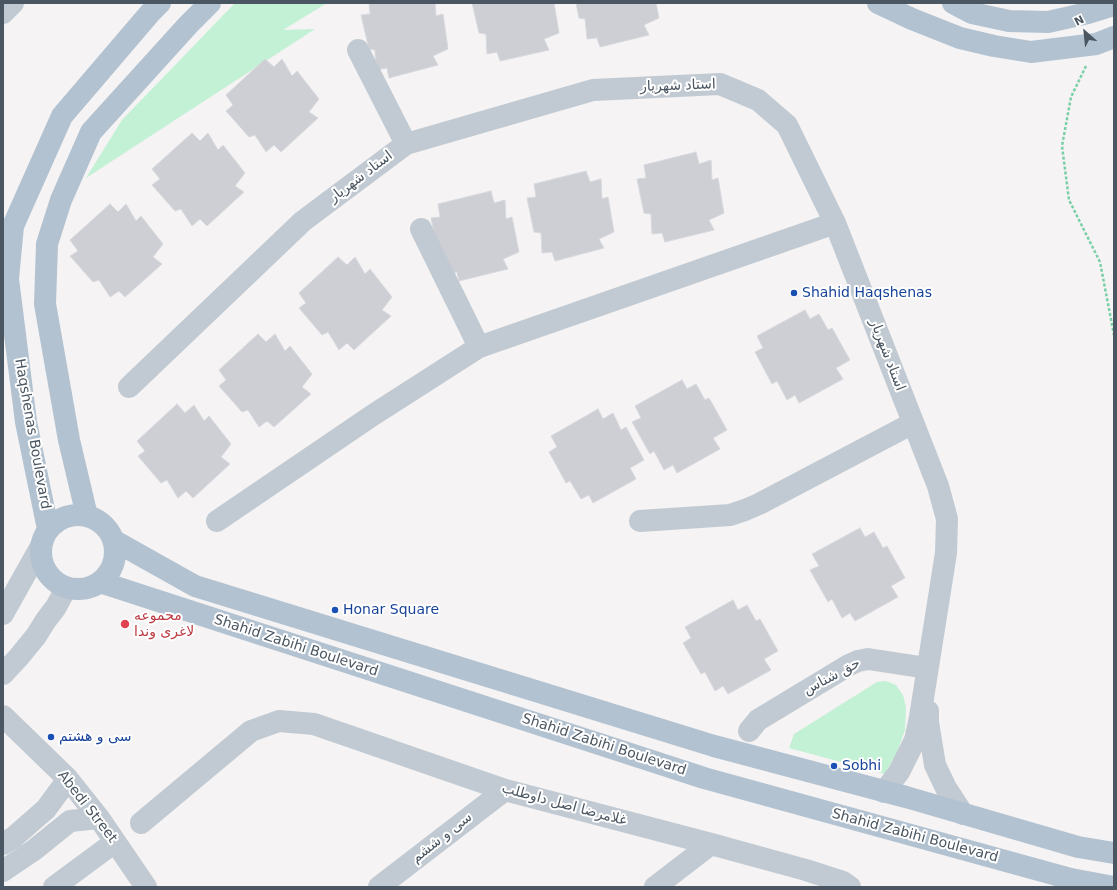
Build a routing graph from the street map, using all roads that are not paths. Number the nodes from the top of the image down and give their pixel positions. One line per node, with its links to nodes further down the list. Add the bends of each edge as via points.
1 (13, 3): 7 (street)
2 (160, 3): 19 (main road, Haqshenas Boulevard, via 62,116 13,226 8,279 26,422)
3 (210, 3): 16 (main road, via 91,132 61,200 47,244 45,304 69,440)
4 (878, 3): 8 (main road, via 912,20 960,38 994,46 1031,52)
5 (953, 3): 6 (main road, via 972,13 1009,21 1048,22)
6 (1114, 5)
7 (3, 13)
8 (1105, 40)
9 (358, 50): 10 (street)
10 (406, 144): 11 (street, استاد شهریار, via 593,90 720,84 758,100 787,125); 14 (street, استاد شهریار, via 303,221)
11 (835, 223): 13 (street); 15 (street, استاد شهریار)
12 (421, 229): 13 (street)
13 (479, 347): 18 (street)
14 (129, 387)
15 (913, 423): 17 (street, via 759,504 730,515); 24 (street, استاد شهریار, via 938,486 947,519 946,553)
16 (87, 516): 19 (main road, via 73,515 59,520); 20 (main road, via 99,521 108,529)
17 (640, 520)
18 (217, 521)
19 (45, 538): 22 (main road, via 42,564 51,578); 23 (street)
20 (113, 540): 21 (main road, via 116,555 111,570); 30 (main road, Shahid Zabihi Boulevard, via 195,586 714,746)
21 (100, 582): 22 (main road, via 90,588); 44 (main road, Shahid Zabihi Boulevard, via 704,778 1071,879)
22 (66, 588): 25 (street, via 36,636)
23 (3, 614)
24 (928, 668): 27 (street, حق شناس, via 868,659 858,661 758,720); 30 (street, استاد شهریار, via 915,740 899,772); 31 (street, استاد شهریار, via 928,722 935,765)
25 (3, 674)
26 (3, 716): 28 (street, Abedi Street)
27 (749, 731)
28 (68, 779): 32 (street, Abedi Street); 35 (street, via 46,809)
29 (505, 790): 33 (street, غلامرضا اصل داوطلب, via 314,724 279,721 251,731); 36 (street, غلامرضا اصل داوطلب); 41 (street, سی و ششم)
30 (884, 792): 31 (main road, Shahid Zabihi Boulevard)
31 (963, 814): 37 (main road, Shahid Zabihi Boulevard, via 1078,847)
32 (99, 818): 34 (street, Abedi Street); 38 (street, via 70,821)
33 (141, 823)
34 (115, 842): 39 (street); 40 (street, Abedi Street)
35 (3, 844)
36 (711, 844): 42 (street); 43 (street, غلامرضا اصل داوطلب, via 806,870 843,882)
37 (1114, 853)
38 (3, 871)
39 (54, 887)
40 (146, 887)
41 (378, 887)
42 (655, 887)
43 (850, 887)
44 (1114, 887)

